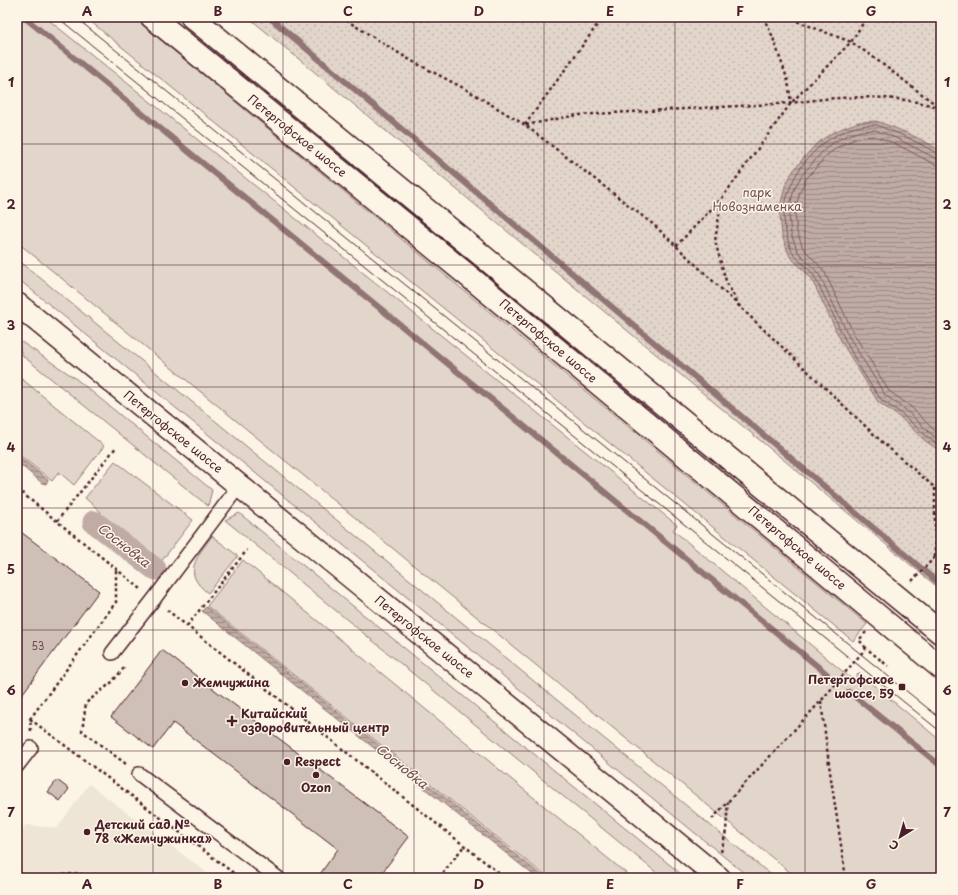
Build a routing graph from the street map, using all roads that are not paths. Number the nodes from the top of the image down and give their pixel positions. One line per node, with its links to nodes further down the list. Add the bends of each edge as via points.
1 (152, 17): 7 (main road, Петергофское шоссе)
2 (192, 17): 5 (main road, Петергофское шоссе)
3 (17, 304): 4 (main road, Петергофское шоссе)
4 (239, 486): 6 (lane); 12 (main road, Петергофское шоссе)
5 (941, 633)
6 (112, 654)
7 (941, 668)
8 (31, 742): 9 (lane)
9 (17, 766)
10 (139, 774): 11 (lane)
11 (278, 878)
12 (719, 878)

